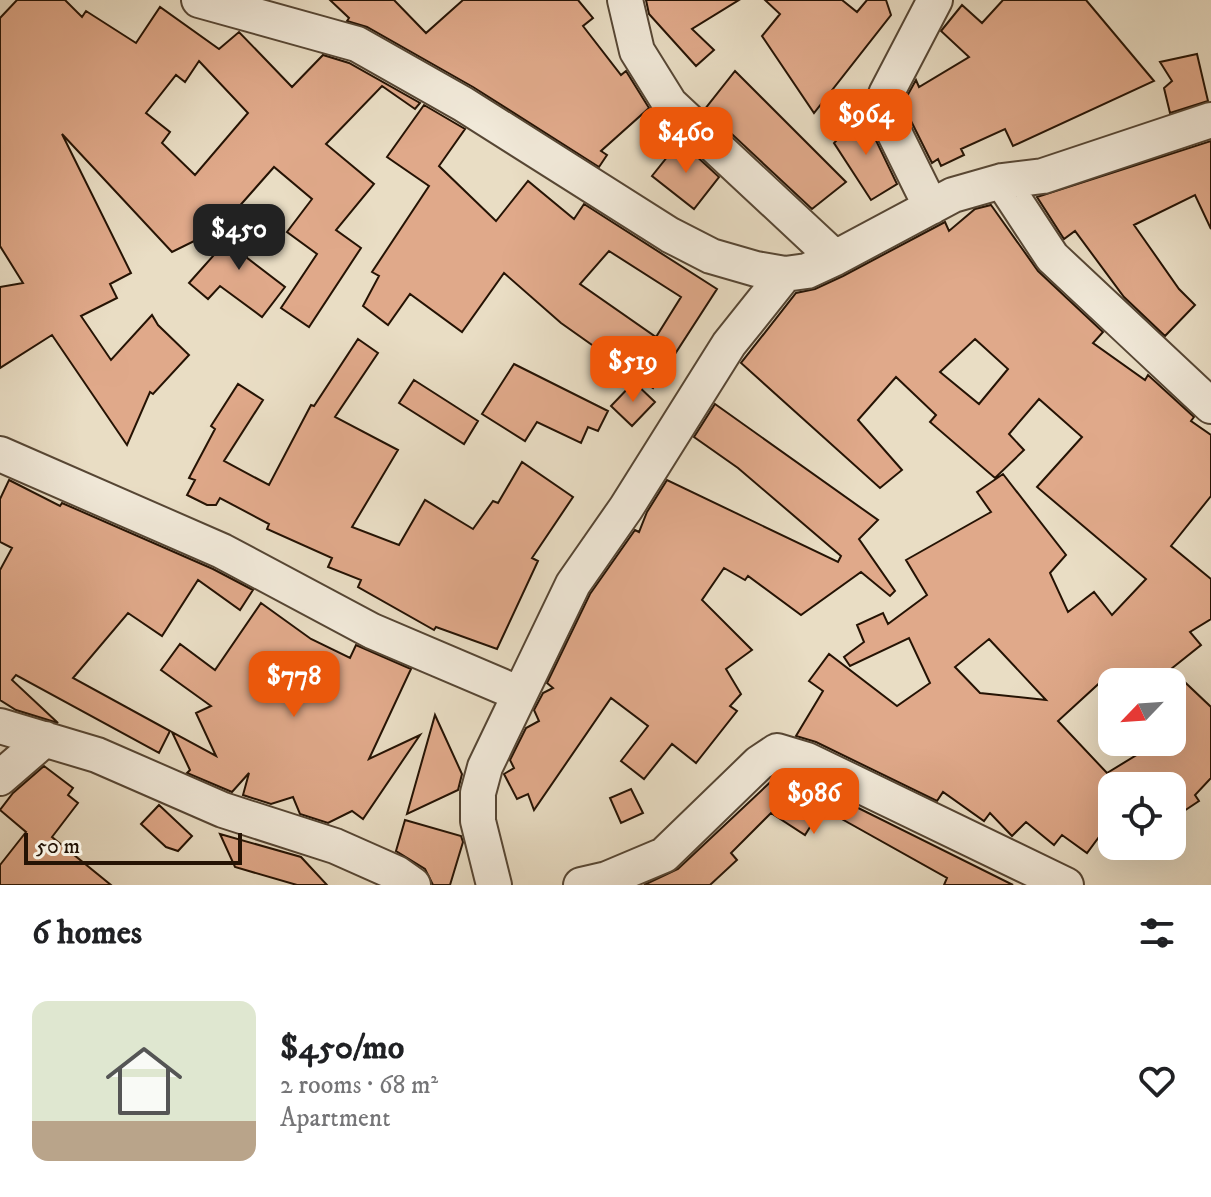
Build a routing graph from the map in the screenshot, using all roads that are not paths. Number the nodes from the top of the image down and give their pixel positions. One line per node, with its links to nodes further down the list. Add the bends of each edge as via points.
1 (199, 0): 8 (street, via 357,44 670,235 711,256)
2 (625, 0): 7 (street, via 637,51 670,104)
3 (935, 0): 6 (street, via 886,94 888,120)
4 (1211, 120): 5 (street, via 1043,176)
5 (1002, 181): 6 (street); 9 (street, via 1052,257)
6 (931, 207): 7 (street)
7 (835, 258): 8 (street)
8 (785, 274): 11 (street, via 729,344 573,584)
9 (1211, 406)
10 (0, 454): 11 (street, via 222,551 372,631)
11 (520, 694): 16 (street, via 478,793 478,821)
12 (0, 726): 13 (street)
13 (45, 739): 14 (street); 15 (street, via 97,755 223,810 335,846)
14 (0, 778)
15 (413, 885)
16 (494, 885)
17 (581, 885): 18 (street, via 664,855 777,751 807,760)
18 (1066, 885)

